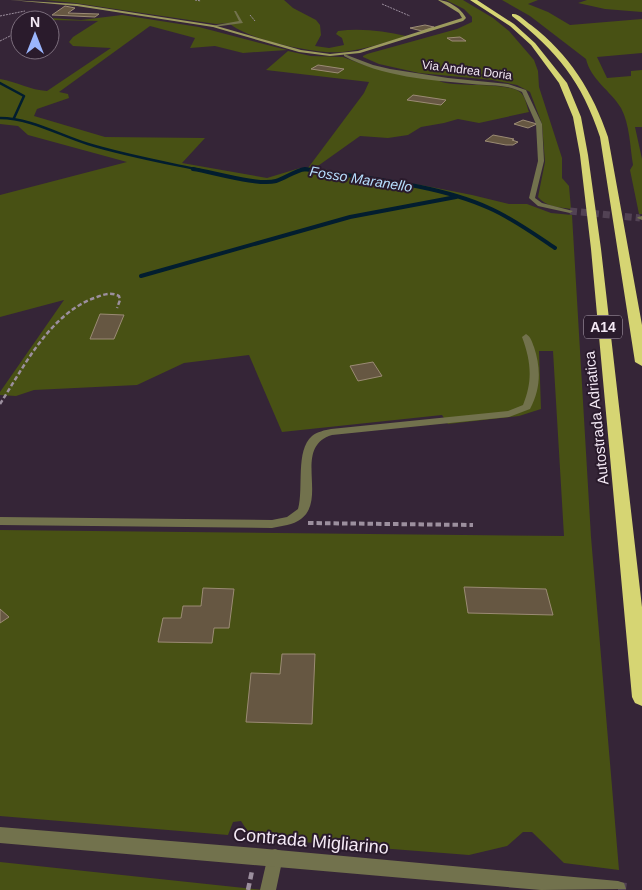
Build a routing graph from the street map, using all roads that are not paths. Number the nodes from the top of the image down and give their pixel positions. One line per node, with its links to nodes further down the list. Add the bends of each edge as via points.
1 (12, 0): 6 (main road, via 77,5)
2 (440, 0): 7 (main road, via 461,12 464,18 435,30)
3 (473, 0): 12 (highway, Autostrada Adriatica / A14, via 512,25 533,44 563,83 577,117 594,232)
4 (489, 0): 10 (highway, A14, via 550,43 572,68 590,98 604,137)
5 (235, 12): 6 (street, via 242,22)
6 (212, 26): 7 (main road, via 301,52)
7 (346, 55): 8 (street, Via Andrea Doria, via 396,72 515,87 524,91 539,124 541,162 532,198 540,205)
8 (570, 211)
9 (526, 337): 11 (street, via 534,357 536,386 528,407 509,414 320,435 310,449 302,512 286,522)
10 (642, 362)
11 (0, 521)
12 (642, 697)
13 (0, 835): 14 (street, Contrada Migliarino)
14 (275, 857): 15 (street, Contrada Migliarino); 16 (street)
15 (618, 889)
16 (268, 890)

